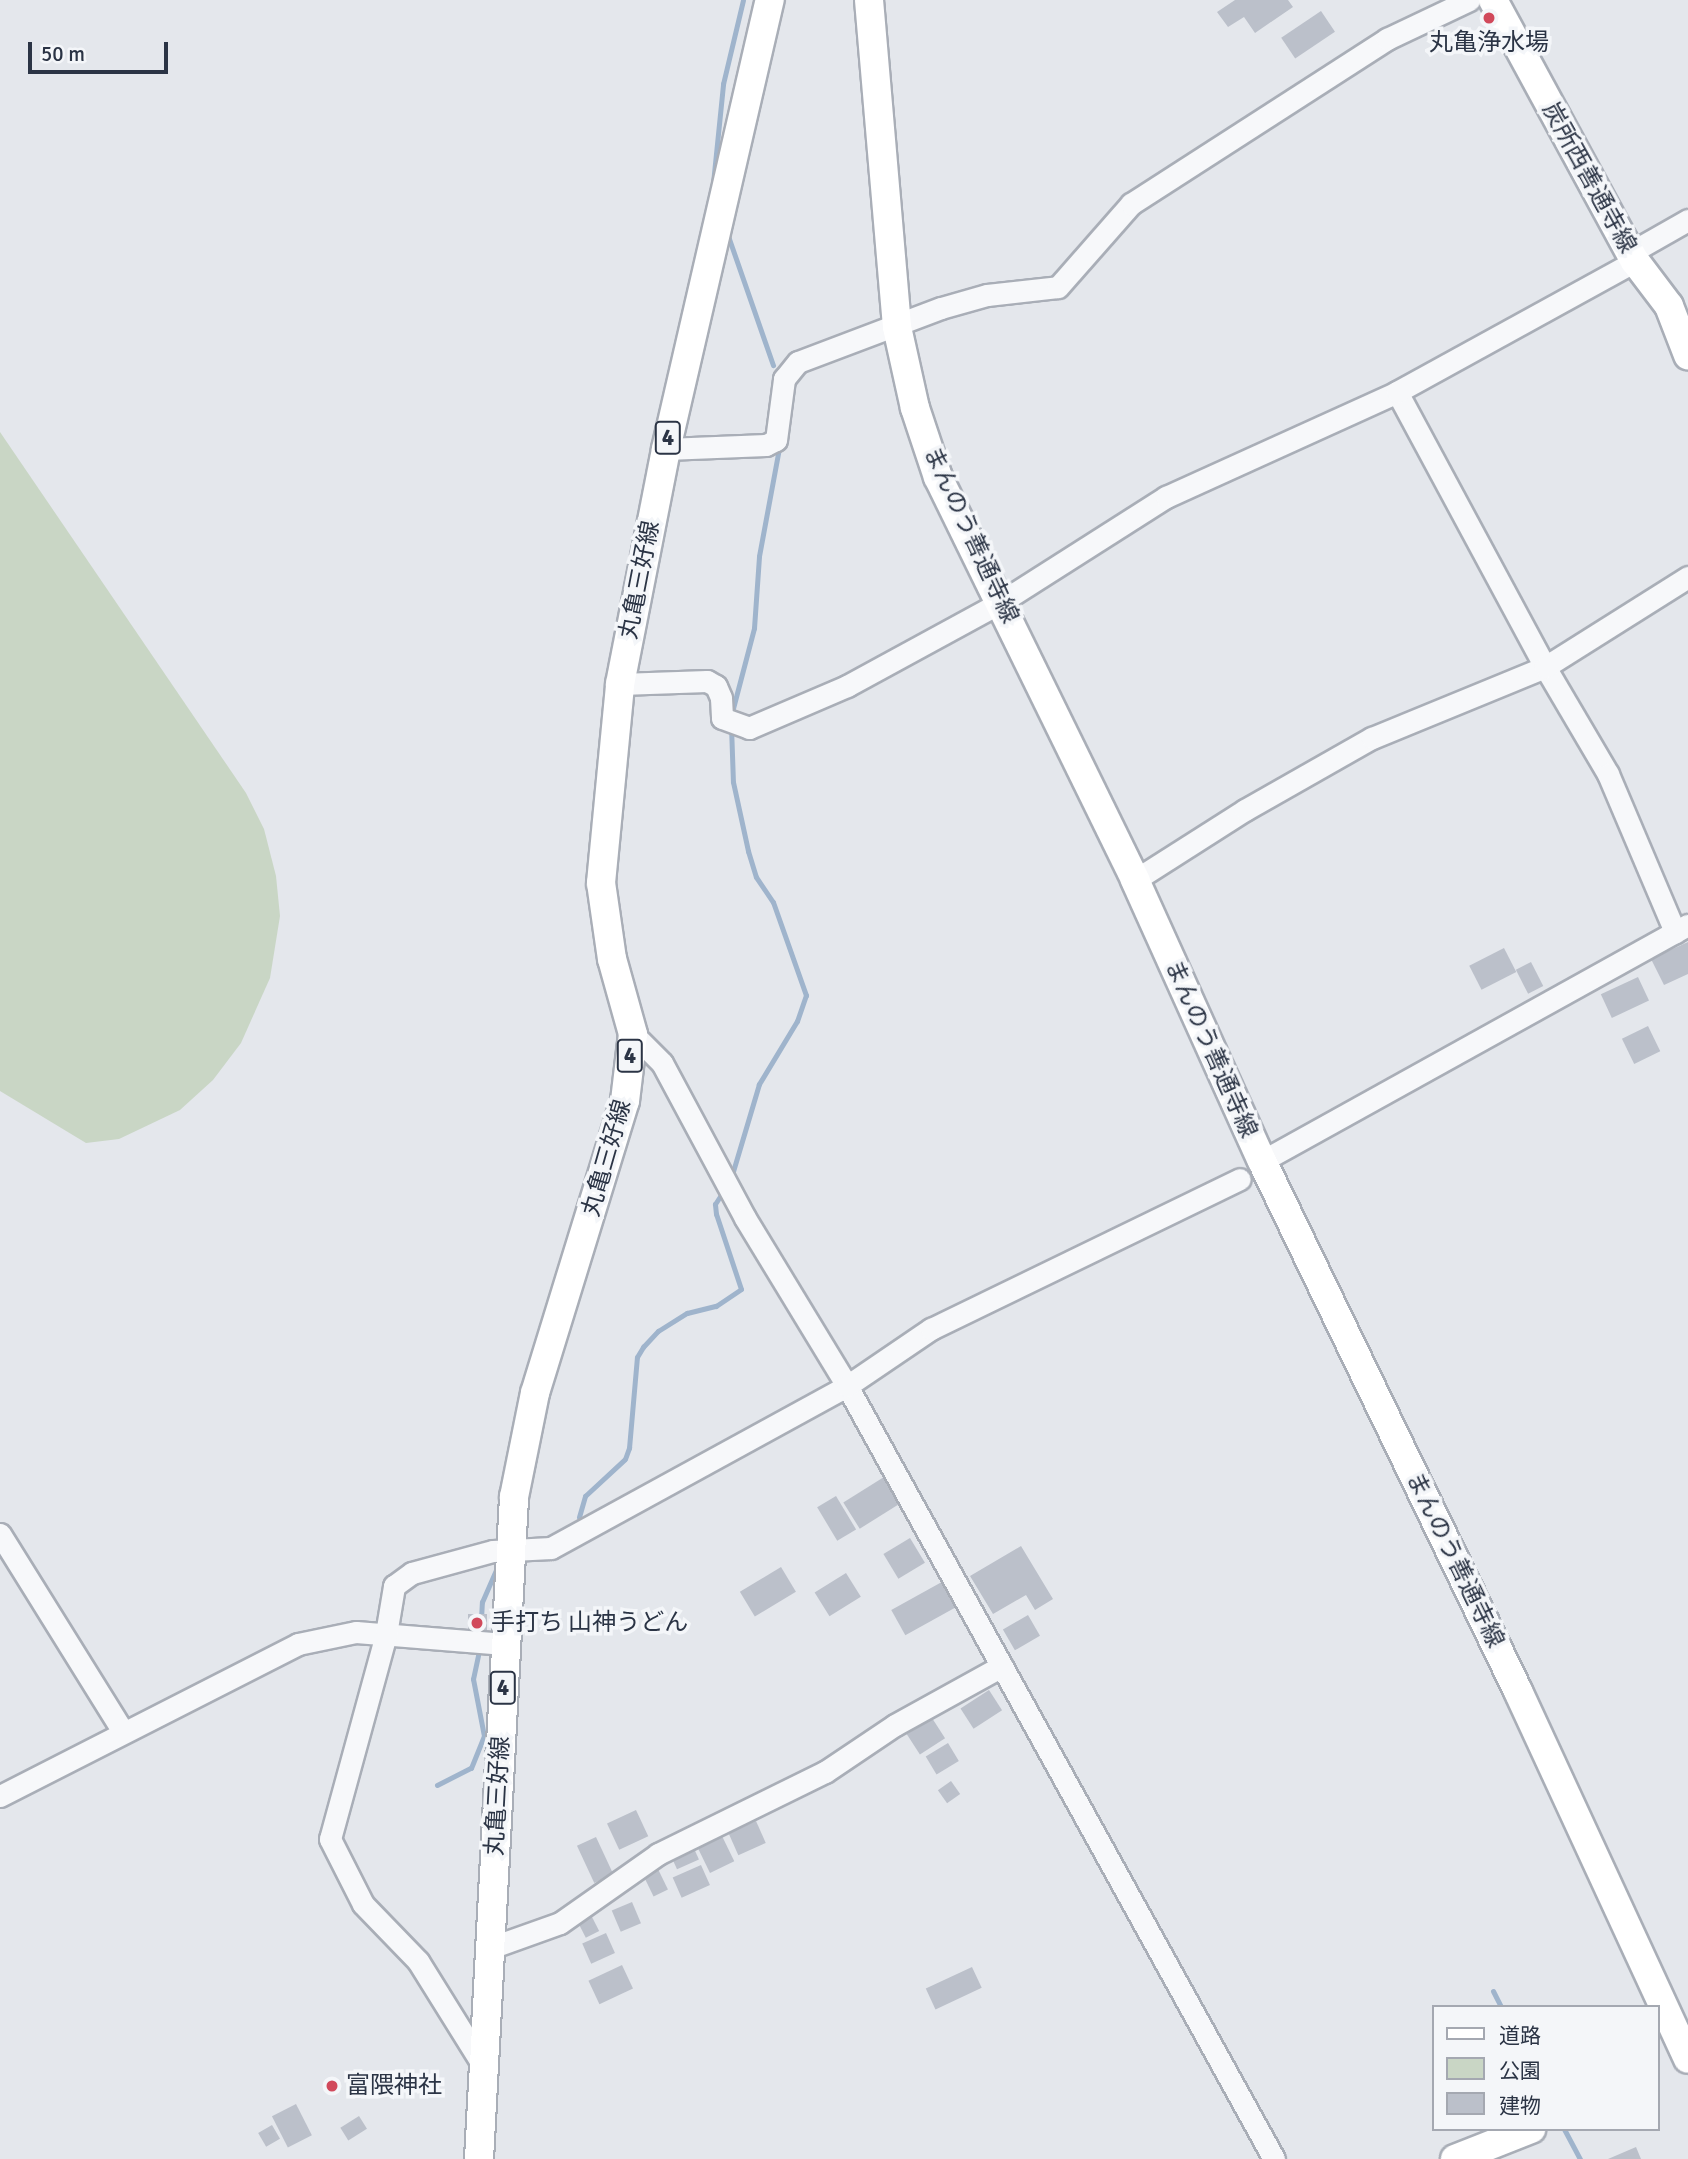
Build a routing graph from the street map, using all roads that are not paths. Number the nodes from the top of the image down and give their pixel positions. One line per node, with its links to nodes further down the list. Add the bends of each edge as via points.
1 (769, 0): 10 (main road, 丸亀三好線 / 4)
2 (869, 0): 7 (main road, まんのう善通寺線)
3 (1469, 0): 7 (street, via 1376,46 1131,204 1058,287 987,295)
4 (1493, 0): 6 (main road, 炭所西善通寺線)
5 (1688, 220): 6 (street)
6 (1632, 257): 8 (main road, 炭所西善通寺線, via 1669,306); 9 (street)
7 (897, 327): 10 (street, via 798,362 784,379 776,440 766,445); 12 (main road, まんのう善通寺線, via 915,408 939,477)
8 (1688, 355)
9 (1397, 392): 12 (street, via 1166,497); 13 (street)
10 (666, 449): 14 (main road, 丸亀三好線 / 4)
11 (1688, 577): 13 (street)
12 (1001, 602): 14 (street, via 847,686 749,728 722,718 716,685 707,681); 15 (main road, まんのう善通寺線)
13 (1545, 667): 15 (street, via 1372,738 1245,810); 16 (street, via 1608,774)
14 (620, 684): 17 (main road, 丸亀三好線 / 4, via 601,883 612,959)
15 (1135, 880): 18 (main road, まんのう善通寺線)
16 (1681, 929): 18 (street)
17 (633, 1034): 20 (street, via 662,1063 733,1197); 22 (main road, 丸亀三好線 / 4, via 625,1101 522,1441)
18 (1262, 1161): 29 (main road, まんのう善通寺線)
19 (1240, 1179): 20 (street, via 931,1329)
20 (847, 1386): 22 (street, via 551,1548); 25 (street)
21 (0, 1534): 26 (street)
22 (511, 1548): 23 (street, via 412,1573 394,1586); 24 (main road, 丸亀三好線 / 4)
23 (386, 1634): 24 (street); 26 (street, via 356,1632 298,1644); 30 (street, via 330,1839 363,1904 418,1961)
24 (499, 1643): 28 (main road, 丸亀三好線 / 4)
25 (1002, 1666): 28 (street, via 895,1725 825,1772 658,1854 560,1923); 33 (street)
26 (122, 1730): 27 (street)
27 (0, 1796)
28 (490, 1948): 30 (main road, 丸亀三好線 / 4)
29 (1678, 2043)
30 (484, 2067): 32 (main road, 丸亀三好線 / 4)
31 (1526, 2131): 34 (main road)
32 (478, 2159)
33 (1274, 2159)
34 (1455, 2159)

